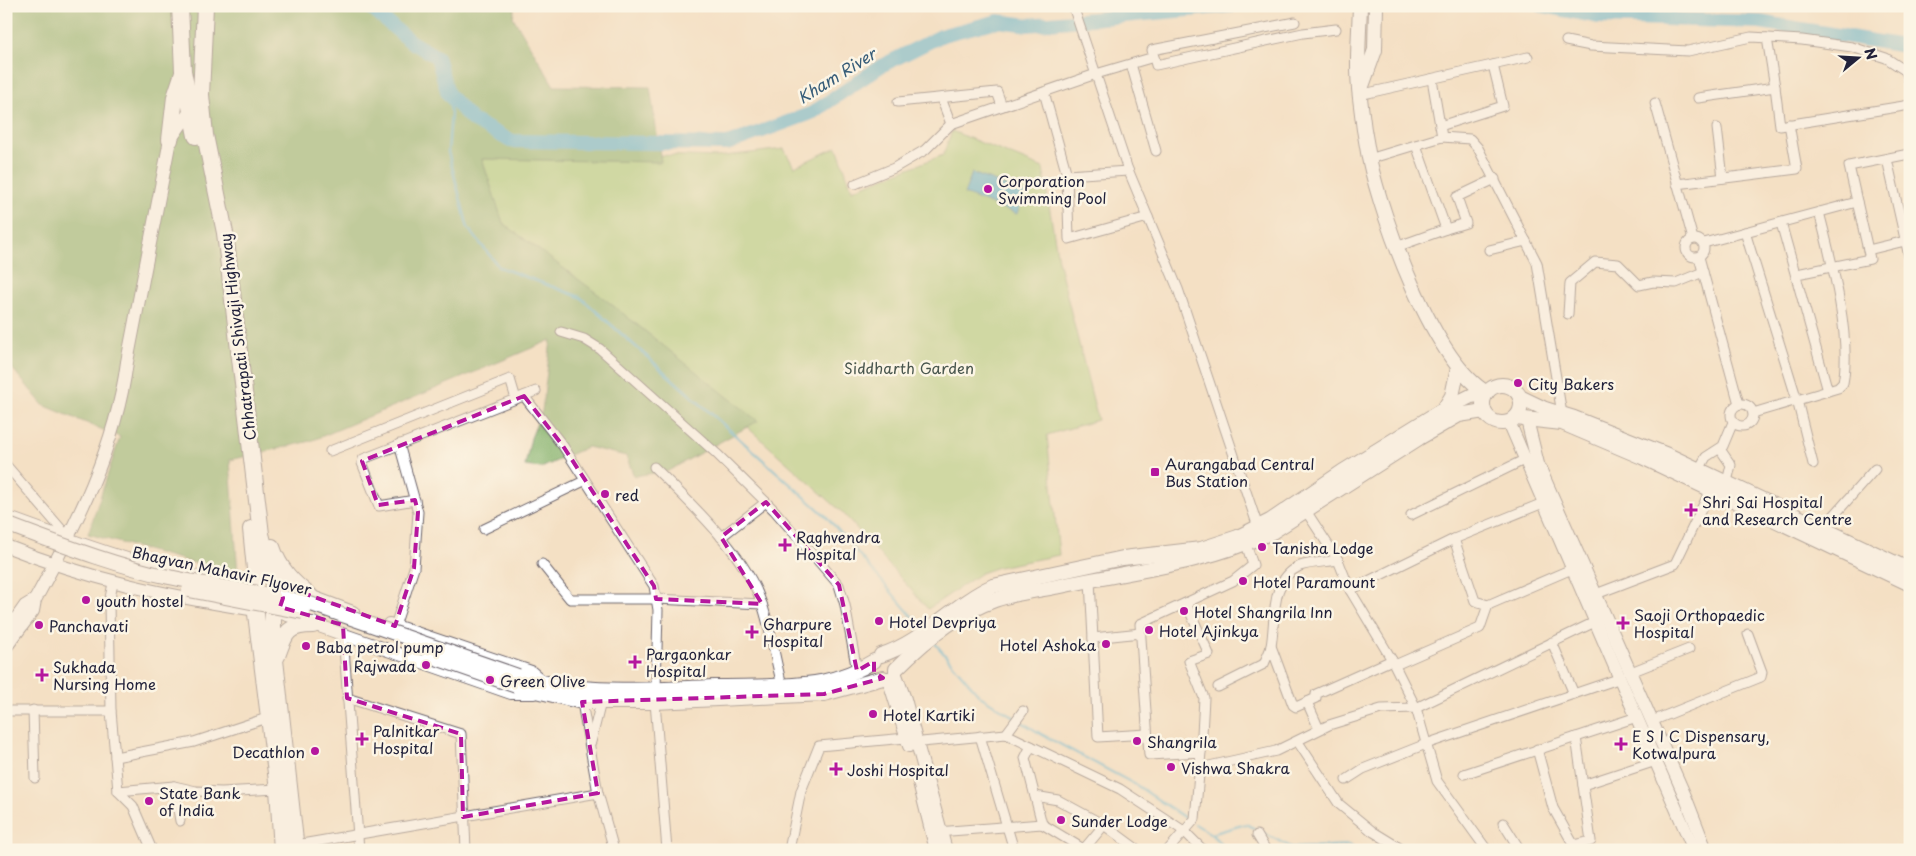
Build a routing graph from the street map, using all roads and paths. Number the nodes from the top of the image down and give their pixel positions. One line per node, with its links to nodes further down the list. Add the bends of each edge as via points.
1 (180, 6): 14 (highway)
2 (205, 6): 21 (highway, Chhatrapati Shivaji Highway)
3 (1073, 6): 15 (street)
4 (1360, 6): 20 (main road)
5 (1376, 6): 20 (main road, via 1375,50)
6 (1294, 22): 10 (street, via 1152,50)
7 (1336, 29): 10 (street, via 1303,33 1156,65)
8 (1766, 38): 9 (street, via 1751,37 1688,51 1591,46); 17 (street, via 1852,47 1886,58 1906,71); 18 (street)
9 (1566, 41)
10 (1154, 57): 12 (street)
11 (1528, 57): 13 (street)
12 (1131, 64): 15 (street); 36 (street)
13 (1493, 65): 16 (street); 31 (street, via 1503,106)
14 (183, 71): 28 (highway, Chhatrapati Shivaji Highway); 34 (highway, via 175,97)
15 (1096, 74): 19 (street); 40 (street)
16 (1432, 79): 20 (street); 31 (street)
17 (1910, 83)
18 (1775, 87): 23 (street); 30 (street, via 1780,126)
19 (1044, 92): 27 (street); 41 (street)
20 (1359, 94): 38 (main road)
21 (201, 95): 28 (street); 96 (highway, Chhatrapati Shivaji Highway, via 205,135 225,233)
22 (941, 98): 24 (street); 27 (street, via 997,92); 29 (street)
23 (1698, 98)
24 (898, 102)
25 (1655, 103): 45 (street)
26 (1910, 105): 30 (street)
27 (1002, 106): 29 (street)
28 (191, 111): 34 (street); 116 (highway, Chhatrapati Shivaji Highway, via 212,202)
29 (951, 124): 44 (street, via 925,150 894,168)
30 (1788, 124): 42 (street, via 1797,169)
31 (1440, 126): 33 (street)
32 (1717, 128): 42 (street)
33 (1442, 137): 35 (street); 43 (street, via 1470,139)
34 (170, 140): 106 (street, via 123,398 111,439)
35 (1416, 145): 38 (street); 50 (street)
36 (1156, 151)
37 (1909, 154): 39 (street)
38 (1369, 159): 56 (main road)
39 (1887, 159): 46 (street, via 1849,166); 54 (street)
40 (1128, 171): 41 (street); 48 (street)
41 (1067, 175): 48 (street, via 1069,238)
42 (1723, 178): 45 (street)
43 (1495, 179): 50 (street, via 1457,197 1466,224); 53 (street)
44 (854, 184)
45 (1677, 184): 52 (street)
46 (1858, 202): 47 (street); 58 (street)
47 (1819, 212): 49 (street); 61 (street)
48 (1148, 217): 101 (street, via 1178,289)
49 (1781, 223): 51 (street); 63 (street)
50 (1446, 229): 56 (street)
51 (1745, 232): 55 (street); 72 (street)
52 (1693, 239): 55 (street); 59 (street, via 1686,251 1690,256)
53 (1526, 240): 57 (street); 77 (street, via 1536,263)
54 (1905, 241): 58 (street); 60 (street)
55 (1704, 244): 59 (street, via 1705,250)
56 (1396, 247): 66 (main road, via 1437,338)
57 (1489, 250)
58 (1868, 250): 61 (street, via 1870,259)
59 (1699, 257): 62 (street)
60 (1910, 261)
61 (1833, 266): 63 (street); 69 (street, via 1844,333 1844,378 1841,386)
62 (1703, 272): 64 (street, via 1676,283 1639,285 1618,264 1595,262 1570,283); 73 (street)
63 (1797, 274): 69 (street)
64 (1568, 314)
65 (561, 332): 95 (street, via 600,348)
66 (1454, 362): 68 (main road); 74 (main road, via 1452,396)
67 (536, 391): 70 (street)
68 (1489, 391): 71 (main road, via 1507,385); 74 (main road); 75 (main road)
69 (1828, 391): 72 (street)
70 (520, 397): 80 (street); 82 (street, via 510,379); 89 (street, via 563,446)
71 (1520, 397): 77 (main road); 78 (main road)
72 (1797, 400): 76 (street); 84 (street)
73 (1739, 404): 76 (street, via 1750,406); 79 (street, via 1732,411)
74 (1444, 409): 101 (main road)
75 (1484, 411): 78 (main road, via 1497,422); 97 (main road, via 1459,415)
76 (1753, 413): 79 (street, via 1752,421 1746,426)
77 (1562, 414): 87 (main road)
78 (1517, 420): 83 (street); 90 (main road, via 1562,423); 94 (street, via 1538,464)
79 (1733, 422): 81 (street)
80 (399, 444): 93 (street); 93 (street, via 362,463 379,506)
81 (1720, 449): 87 (street, via 1706,457); 91 (street, via 1732,465)
82 (330, 451)
83 (1526, 459): 94 (street); 98 (street)
84 (1814, 464)
85 (6, 465): 106 (street)
86 (654, 467): 105 (street)
87 (1699, 469): 90 (street); 91 (main road)
88 (1875, 469): 102 (street)
89 (584, 481): 103 (street); 123 (street, via 654,586)
90 (1692, 482): 92 (main road)
91 (1728, 483): 92 (street); 102 (main road)
92 (1716, 494): 119 (main road); 121 (street, via 1675,564)
93 (415, 500): 132 (street, via 418,512 414,568)
94 (1549, 500): 107 (street); 113 (street); 121 (street)
95 (766, 502): 105 (street); 147 (street, via 839,585)
96 (257, 505): 117 (highway, Chhatrapati Shivaji Highway, via 261,534); 122 (highway, via 275,558 290,580)
97 (1306, 511): 108 (main road); 110 (street)
98 (1411, 515)
99 (6, 517): 106 (street)
100 (6, 524): 150 (main road, Bhagvan Mahavir Flyover, bridge, via 125,566 311,604)
101 (1258, 527): 133 (main road, via 1200,549 1123,558 993,586 973,595)
102 (1823, 528): 114 (main road)
103 (484, 529)
104 (6, 534): 150 (main road, Bhagvan Mahavir Flyover, bridge, via 124,575 308,613)
105 (721, 537): 126 (street, via 755,586)
106 (67, 538): 112 (street); 116 (street, via 121,558 168,569)
107 (1454, 539): 120 (street); 127 (street, via 1475,601)
108 (1246, 544): 115 (main road, via 1186,563); 125 (street, via 1254,565 1233,581)
109 (6, 546): 112 (street)
110 (1338, 560): 120 (street); 140 (street, via 1300,566 1289,576 1278,591)
111 (542, 564): 123 (street, via 570,598)
112 (54, 565): 118 (street); 124 (street)
113 (1574, 568): 127 (street); 130 (street)
114 (1910, 570)
115 (1090, 580): 133 (main road, via 996,600); 138 (street)
116 (253, 581): 117 (highway, via 264,578); 128 (highway, via 245,596)
117 (275, 582): 122 (street); 129 (highway, via 283,598)
118 (113, 583): 128 (street); 163 (street, via 109,604)
119 (1910, 584)
120 (1350, 590): 146 (street)
121 (1596, 594): 130 (street)
122 (310, 596): 132 (street)
123 (656, 599): 126 (street); 155 (street)
124 (35, 600): 134 (street, via 25,606); 141 (street, via 34,611)
125 (1186, 603): 135 (street, via 1140,624); 179 (street, via 1209,654 1189,661 1204,698)
126 (762, 604): 151 (street)
127 (1488, 605): 146 (street, via 1480,628)
128 (253, 612): 129 (highway, via 265,616); 165 (highway)
129 (275, 612): 131 (street); 145 (highway)
130 (1602, 619): 139 (street); 149 (street)
131 (313, 625): 137 (street); 145 (highway, via 299,625 289,630)
132 (395, 626): 153 (street, via 531,672)
133 (938, 626): 142 (main road)
134 (6, 633)
135 (1141, 634): 138 (street); 170 (street)
136 (1748, 634): 167 (street, via 1761,677)
137 (343, 635): 153 (street, via 511,694); 156 (street)
138 (1093, 638): 170 (street, via 1098,737)
139 (1552, 642): 154 (street); 160 (street)
140 (1271, 646): 152 (street, via 1264,664); 159 (street, via 1293,705 1296,707)
141 (6, 647)
142 (908, 649): 144 (main road); 148 (main road)
143 (1689, 649): 149 (street)
144 (877, 658): 147 (main road); 148 (main road, via 874,672); 148 (main road, via 892,658)
145 (275, 662): 202 (highway)
146 (1393, 663): 159 (street, via 1316,694 1316,698); 160 (street)
147 (857, 671): 151 (main road, via 822,682)
148 (890, 674): 155 (main road, via 824,694); 173 (street, via 905,699)
149 (1626, 675): 154 (street); 166 (street); 167 (street)
150 (517, 681): 153 (main road, Bhagvan Mahavir Flyover)
151 (782, 685): 155 (main road)
152 (1218, 687)
153 (543, 689): 155 (main road); 157 (main road)
154 (1574, 694): 175 (street)
155 (655, 695): 158 (main road); 209 (street)
156 (347, 698): 192 (street, via 460,734); 199 (street)
157 (582, 702): 158 (main road); 176 (street)
158 (601, 702): 176 (street)
159 (1307, 702): 168 (street)
160 (1416, 708): 168 (street, via 1381,709); 175 (street)
161 (33, 710): 162 (street); 163 (street); 184 (street)
162 (6, 711)
163 (110, 711): 180 (street)
164 (1023, 711): 169 (street)
165 (270, 717): 180 (street, via 194,742); 188 (highway)
166 (1637, 717): 172 (street); 181 (street)
167 (1652, 721): 222 (street)
168 (1319, 729): 174 (street)
169 (1006, 734): 171 (street); 177 (street)
170 (1147, 734): 179 (street, via 1149,756)
171 (980, 736): 173 (street); 197 (street)
172 (1576, 737): 178 (street); 186 (street)
173 (910, 741): 200 (street); 210 (street, via 819,746 801,791)
174 (1298, 742): 182 (street, via 1276,751); 218 (street, via 1339,804 1372,831)
175 (1426, 744): 185 (street, via 1363,769); 219 (street, via 1437,781)
176 (591, 745): 190 (street)
177 (1030, 746): 191 (street, via 1025,758); 198 (street, via 1120,789)
178 (1537, 750): 183 (street); 203 (street, via 1553,808)
179 (1200, 752): 182 (street)
180 (115, 757): 189 (street)
181 (1656, 761): 186 (street); 221 (street)
182 (1200, 768): 198 (street, via 1195,819)
183 (1464, 774)
184 (35, 778)
185 (1346, 780)
186 (1583, 784): 203 (street, via 1591,842)
187 (174, 786): 188 (street, via 205,791); 189 (street); 193 (street)
188 (278, 789): 202 (highway)
189 (118, 791): 205 (street, via 133,806)
190 (598, 792): 192 (street); 208 (street)
191 (1035, 796): 195 (street); 196 (street, via 1058,800)
192 (462, 817): 199 (street); 207 (street)
193 (180, 821)
194 (1504, 823): 220 (street)
195 (1042, 824): 197 (street); 204 (street)
196 (1104, 825): 204 (street); 214 (street)
197 (1008, 828): 200 (street); 213 (street)
198 (1184, 831): 215 (street); 216 (street)
199 (357, 832): 202 (street); 206 (street)
200 (937, 832): 211 (street); 212 (street)
201 (1257, 836): 217 (street)
202 (291, 848)
203 (1575, 848)
204 (1085, 849)
205 (152, 850)
206 (359, 850)
207 (466, 850)
208 (614, 850)
209 (667, 850)
210 (789, 850)
211 (936, 850)
212 (946, 850)
213 (1014, 850)
214 (1138, 850)
215 (1168, 850)
216 (1203, 850)
217 (1266, 850)
218 (1403, 850)
219 (1487, 850)
220 (1520, 850)
221 (1694, 850)
222 (1706, 850)

